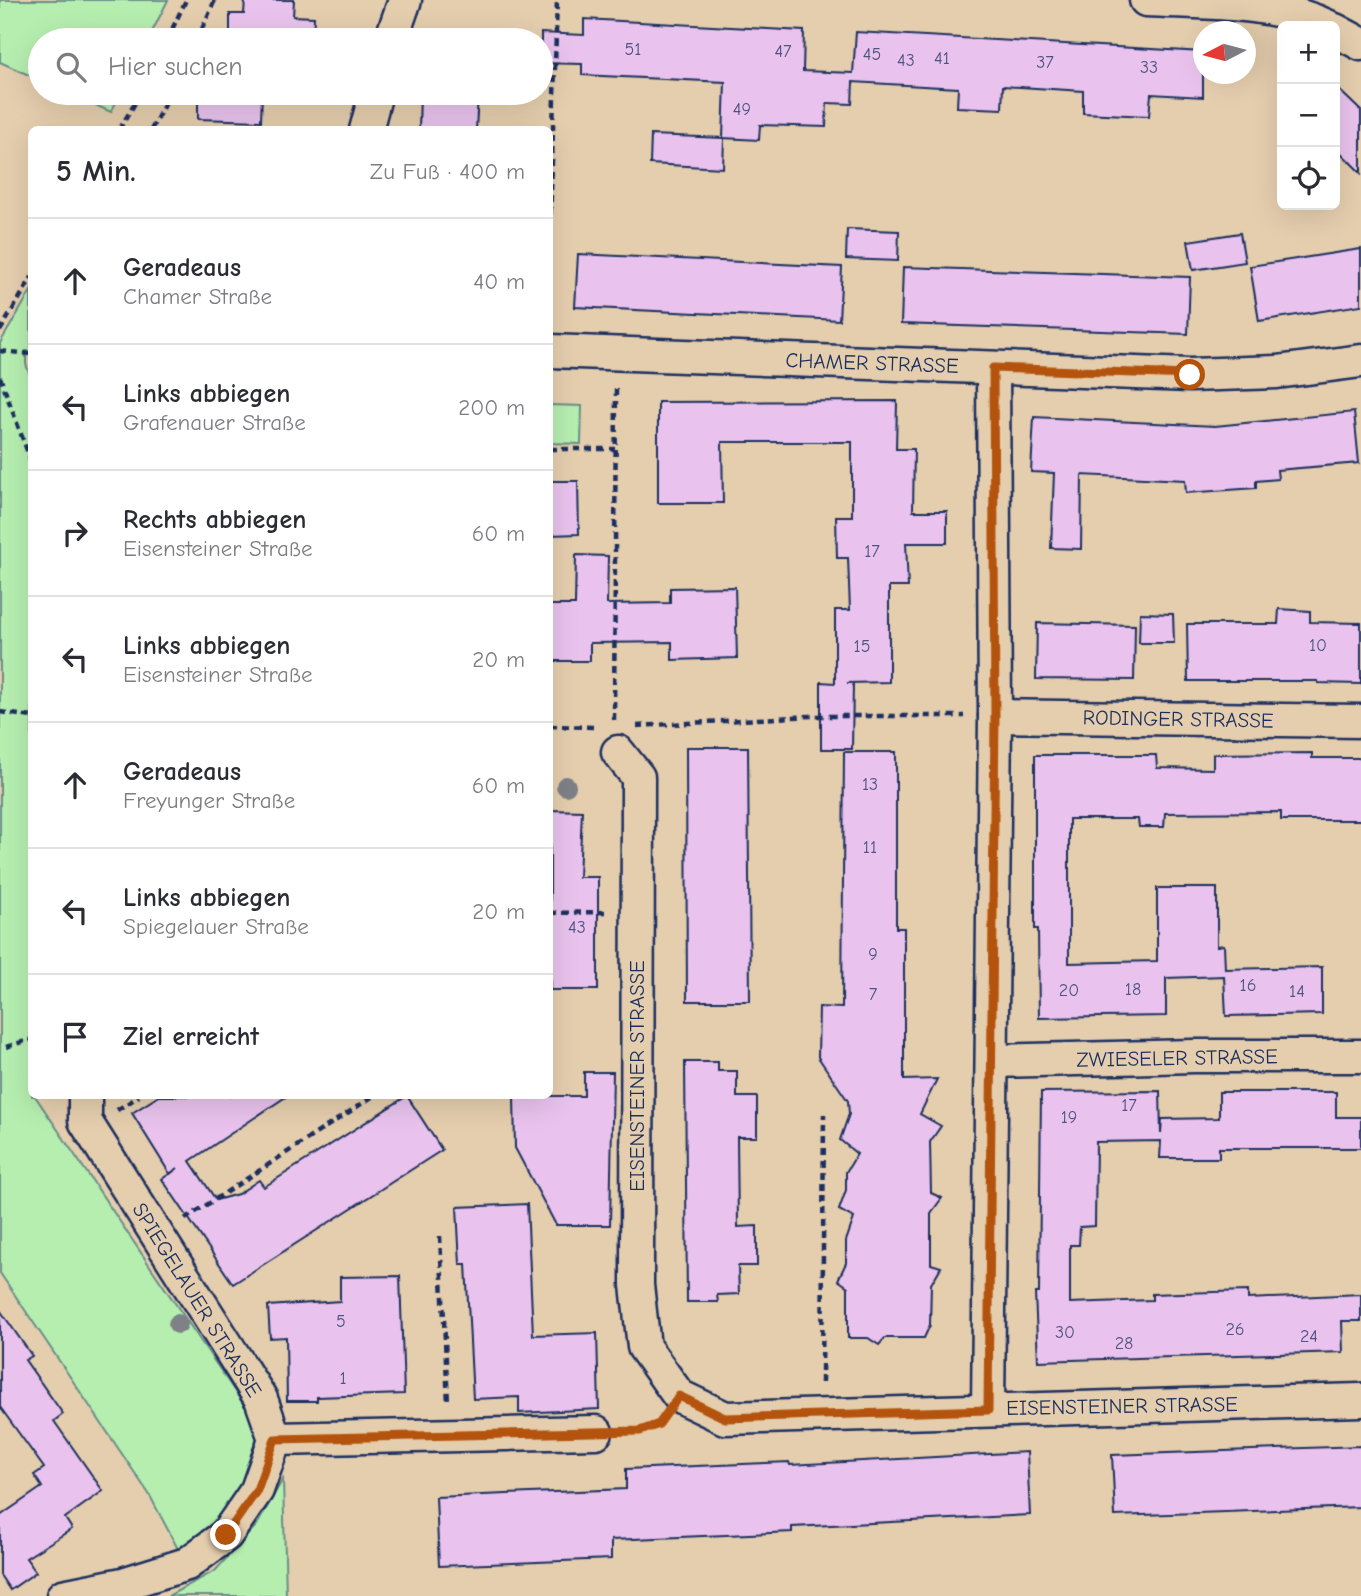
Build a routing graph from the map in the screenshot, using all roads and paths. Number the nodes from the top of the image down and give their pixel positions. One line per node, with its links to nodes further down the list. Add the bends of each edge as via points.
1 (186, 0): 7 (path)
2 (215, 0): 8 (path)
3 (405, 0): 9 (street)
4 (557, 0): 18 (path)
5 (1146, 0): 6 (street, via 1253,5)
6 (1316, 21)
7 (173, 28)
8 (202, 28)
9 (395, 28)
10 (1340, 33): 11 (street)
11 (1361, 44)
12 (134, 105): 15 (path)
13 (164, 105): 16 (path)
14 (373, 105): 17 (street)
15 (121, 126)
16 (153, 126)
17 (367, 126)
18 (553, 129)
19 (28, 284): 20 (path)
20 (0, 331)
21 (0, 351): 24 (path)
22 (553, 351): 23 (street, CHAMER STRASSE)
23 (617, 353): 26 (street, CHAMER STRASSE); 29 (path)
24 (28, 354)
25 (1361, 361): 26 (street, CHAMER STRASSE, via 1227,375)
26 (993, 368): 33 (street)
27 (0, 377): 30 (path)
28 (553, 449): 29 (path)
29 (615, 449): 35 (path)
30 (28, 453)
31 (0, 712): 32 (path)
32 (28, 716)
33 (995, 716): 34 (street, RODINGER STRASSE); 35 (path, via 811,716); 41 (street)
34 (1361, 720)
35 (620, 735): 36 (street, EISENSTEINER STRASSE, via 638,777)
36 (638, 912): 37 (path); 47 (street, EISENSTEINER STRASSE, via 637,1285 644,1347)
37 (553, 913)
38 (28, 1041): 39 (path)
39 (6, 1047)
40 (1361, 1056): 41 (street, ZWIESELER STRASSE)
41 (993, 1061): 49 (street)
42 (85, 1099): 45 (street, SPIEGELAUER STRASSE, via 85,1121)
43 (369, 1099): 45 (path)
44 (824, 1114): 50 (path)
45 (158, 1236): 53 (street, SPIEGELAUER STRASSE, via 261,1399)
46 (440, 1236): 52 (path)
47 (679, 1396): 50 (street, EISENSTEINER STRASSE, via 725,1418); 51 (path, via 659,1424 640,1431)
48 (1361, 1400): 49 (street, EISENSTEINER STRASSE)
49 (988, 1410): 50 (street, EISENSTEINER STRASSE)
50 (821, 1416)
51 (596, 1432): 52 (street)
52 (449, 1435): 53 (street)
53 (275, 1439): 54 (street, via 257,1490 226,1535 187,1564)
54 (63, 1596)

